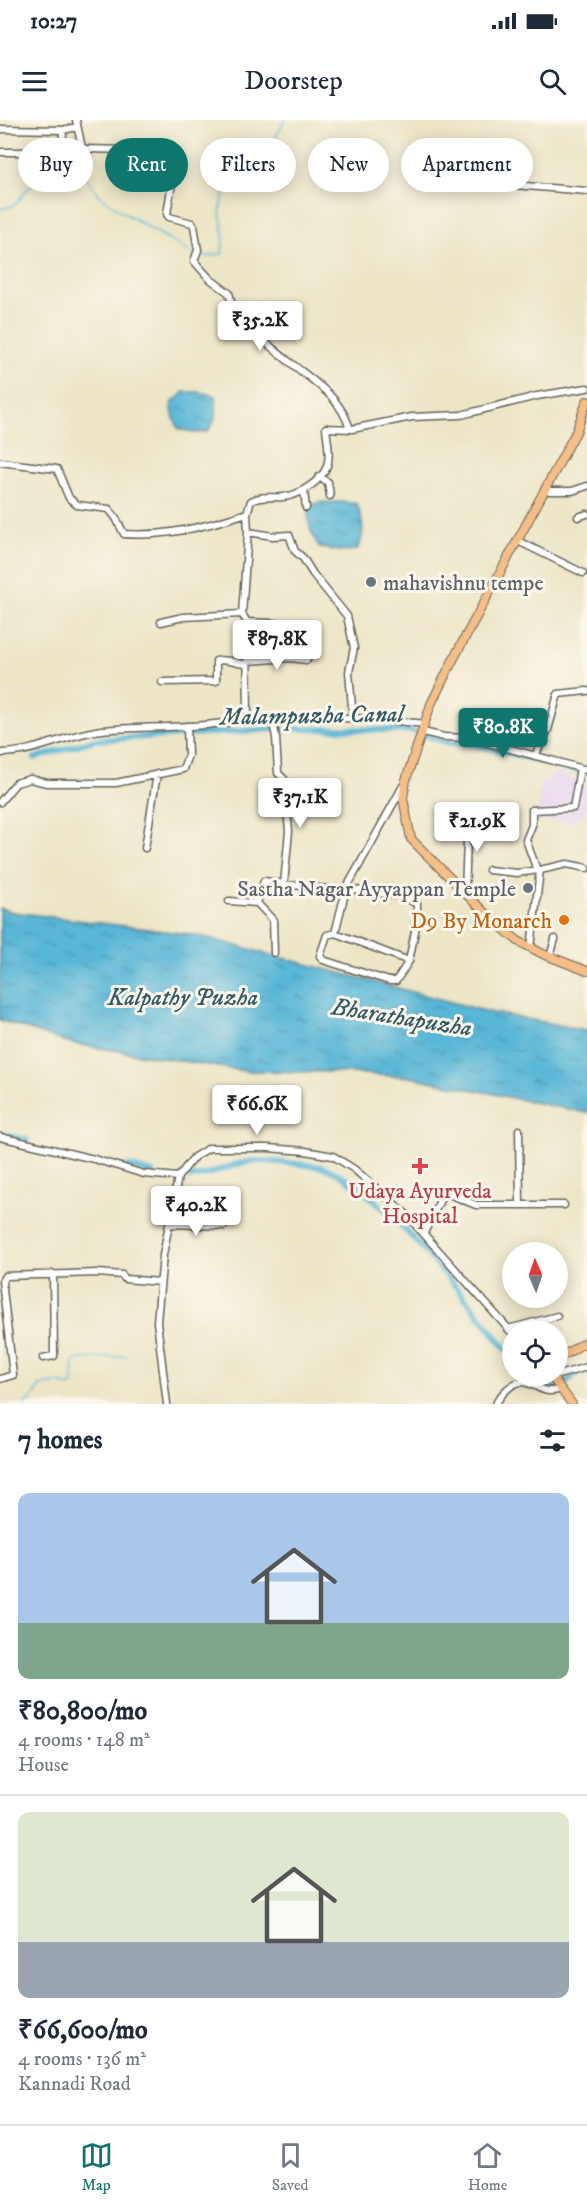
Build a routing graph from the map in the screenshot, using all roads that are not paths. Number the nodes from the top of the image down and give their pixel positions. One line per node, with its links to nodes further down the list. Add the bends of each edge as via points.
1 (76, 124): 3 (street); 9 (street, via 82,148 169,151 174,155 167,214 194,226 198,250 194,261 229,293 239,318 322,385)
2 (0, 129): 3 (street)
3 (63, 130): 4 (street, via 62,152)
4 (0, 153)
5 (533, 187): 6 (street)
6 (587, 191)
7 (587, 388): 9 (street, via 461,415 412,417)
8 (587, 401): 14 (main road, via 576,432)
9 (350, 429): 11 (street, via 326,428 327,467)
10 (0, 462): 17 (street, via 57,469 69,498 77,505 109,509 124,534 156,534 205,526)
11 (319, 477): 13 (street); 15 (street, via 328,482)
12 (587, 486): 14 (street)
13 (304, 491): 16 (street); 17 (street, via 294,496 258,497 251,501)
14 (544, 491): 21 (main road)
15 (330, 496)
16 (306, 508)
17 (248, 513): 20 (street)
18 (587, 514): 19 (street)
19 (578, 517)
20 (248, 532): 23 (street); 31 (street, via 289,535 295,551 347,616 354,648 349,672)
21 (518, 541): 22 (street); 34 (main road, via 454,658 431,704)
22 (583, 573)
23 (242, 614): 24 (street); 25 (street)
24 (161, 622)
25 (247, 622): 26 (street); 28 (street)
26 (309, 625)
27 (308, 660): 28 (street)
28 (247, 663): 29 (street, via 216,661 216,681); 33 (street)
29 (162, 682)
30 (587, 691): 37 (street, via 558,694 548,730)
31 (353, 718): 32 (street); 34 (street)
32 (272, 719): 33 (street); 47 (street, via 289,831)
33 (248, 722): 35 (street)
34 (423, 731): 37 (street, via 470,738); 40 (main road)
35 (187, 732): 36 (street, via 145,727 82,733 37,749); 39 (street, via 188,754 183,769)
36 (0, 753)
37 (535, 756): 38 (street)
38 (583, 769): 46 (street, via 573,808 532,810 526,840)
39 (157, 774): 41 (street, via 116,783 47,783 30,779 16,783); 43 (street)
40 (406, 780): 48 (street); 49 (main road, via 403,798 411,839)
41 (0, 802)
42 (468, 811): 49 (street)
43 (145, 848)
44 (587, 868): 46 (street, via 567,864)
45 (489, 870): 46 (street)
46 (538, 870): 54 (street)
47 (284, 884): 48 (street); 51 (street, via 264,881)
48 (345, 890): 52 (street); 57 (street, via 403,896 417,904)
49 (465, 894): 54 (main road)
50 (229, 901): 51 (street)
51 (257, 903): 55 (street, via 273,920)
52 (335, 933): 57 (street); 57 (street, via 327,935 320,956 323,960 389,981 396,981)
53 (555, 939): 56 (street)
54 (531, 948): 56 (main road)
55 (274, 953)
56 (550, 957): 58 (main road)
57 (409, 961)
58 (587, 971)
59 (519, 1131): 62 (street)
60 (0, 1137): 61 (street, via 144,1174)
61 (178, 1177): 64 (street); 66 (street, via 194,1157 209,1148 268,1148 333,1156 378,1189)
62 (520, 1205): 63 (street); 66 (street, via 476,1205 444,1192)
63 (564, 1205)
64 (170, 1224): 65 (street); 68 (street)
65 (224, 1226)
66 (424, 1233): 71 (street)
67 (53, 1274): 68 (street, via 98,1273); 74 (street, via 54,1356); 77 (street, via 5,1276 2,1281 13,1375)
68 (160, 1282): 80 (street, via 157,1322)
69 (557, 1316): 70 (street)
70 (545, 1320)
71 (502, 1321)
72 (587, 1341): 73 (main road)
73 (568, 1353)
74 (43, 1358)
75 (587, 1367): 76 (street)
76 (568, 1372)
77 (0, 1379)
78 (559, 1386): 79 (main road)
79 (561, 1389): 81 (street, via 546,1391 522,1382 506,1390); 82 (main road)
80 (167, 1404)
81 (496, 1404)
82 (572, 1404)

